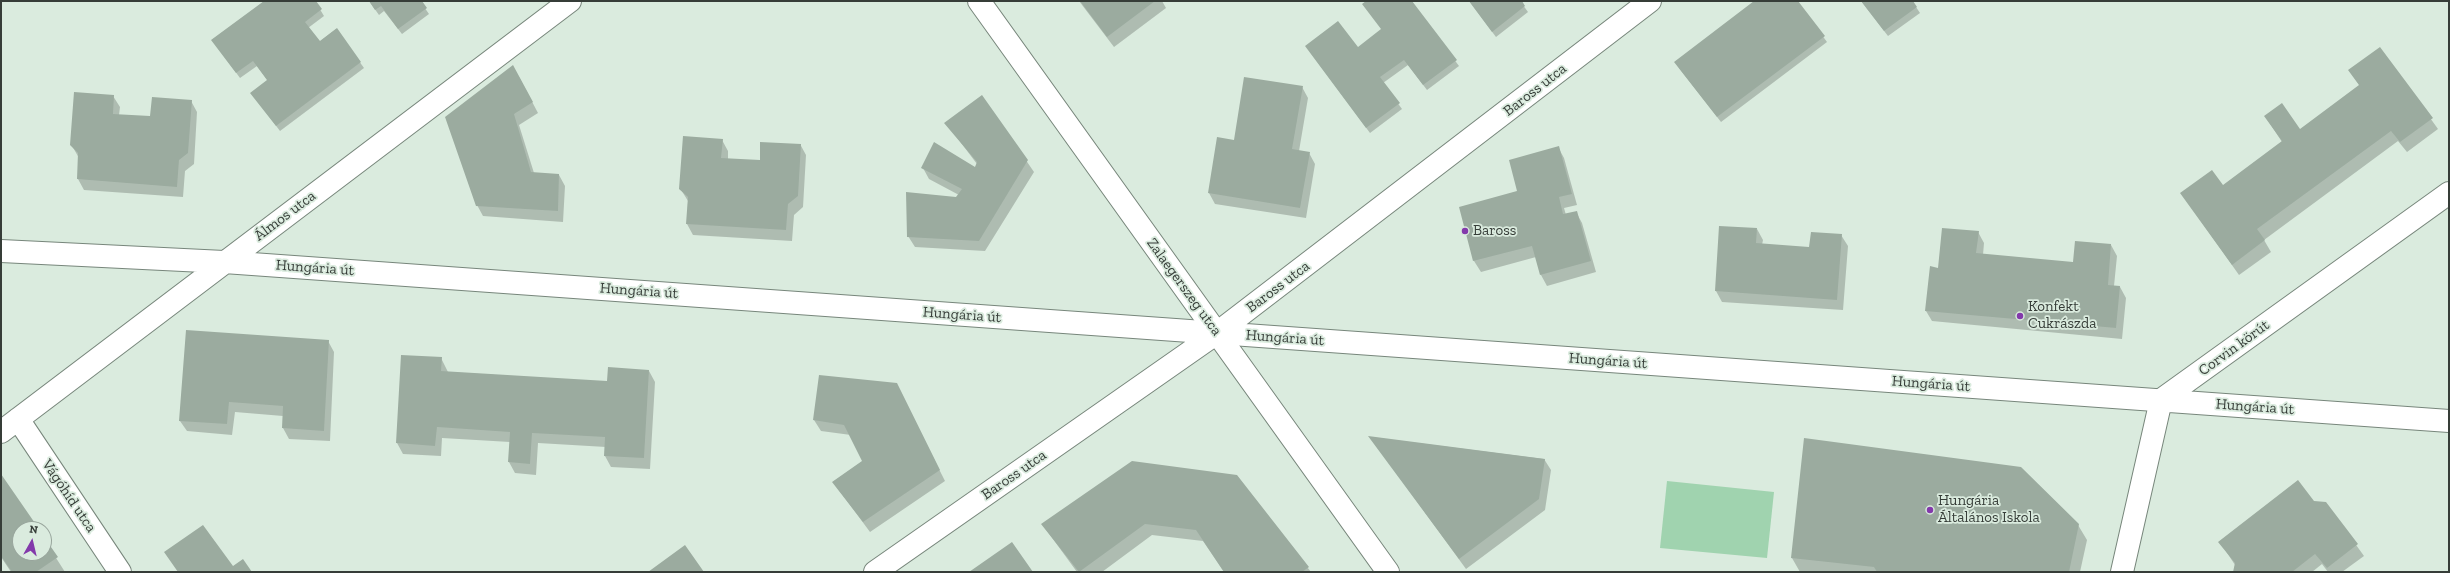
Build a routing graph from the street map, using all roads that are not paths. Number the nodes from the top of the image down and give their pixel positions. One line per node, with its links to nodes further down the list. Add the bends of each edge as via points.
1 (570, 1): 6 (street, Álmos utca)
2 (979, 1): 7 (street, Zalaegerszeg utca)
3 (1650, 1): 7 (street, Baross utca)
4 (2449, 193): 8 (street, Corvin körút)
5 (1, 251): 6 (street, Hungária út)
6 (224, 262): 7 (street, Hungária út); 10 (street, Álmos utca)
7 (1217, 333): 8 (street, Hungária út); 12 (street, Baross utca); 13 (street, Zalaegerszeg utca)
8 (2161, 400): 9 (street, Hungária út); 14 (street)
9 (2449, 421)
10 (9, 426): 11 (street, Vágóhíd utca)
11 (120, 572)
12 (875, 572)
13 (1388, 572)
14 (2122, 572)

